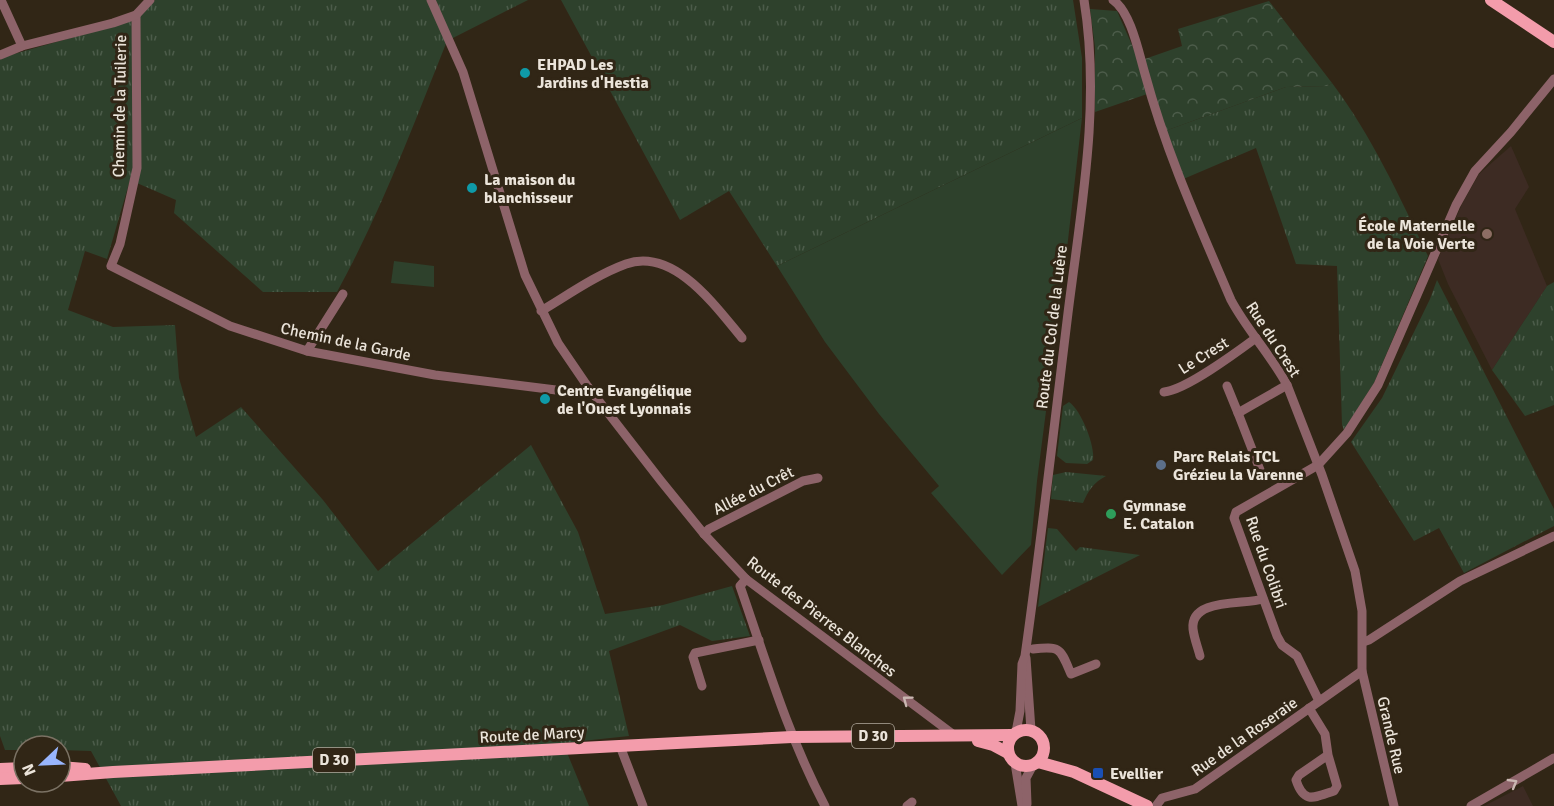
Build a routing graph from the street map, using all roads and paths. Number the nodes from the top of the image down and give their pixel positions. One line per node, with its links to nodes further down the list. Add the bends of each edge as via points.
1 (1, 0): 9 (street)
2 (150, 0): 7 (street)
3 (430, 0): 14 (street, Route des Pierres Blanches, via 464,72 525,275)
4 (1084, 0): 33 (street, Route du Col de la Luère, via 1091,56 1090,129)
5 (1113, 0): 16 (street, Rue du Crest, via 1125,14 1179,181 1231,300)
6 (1491, 0): 8 (main road)
7 (136, 15): 9 (street); 12 (street, Chemin de la Tuilerie, via 137,168 120,244)
8 (1554, 42)
9 (22, 46): 10 (street)
10 (0, 55)
11 (1554, 79): 23 (street, via 1475,171 1456,205 1378,385 1347,433)
12 (111, 266): 17 (street, Chemin de la Garde, via 230,326)
13 (343, 294): 17 (street)
14 (541, 311): 15 (street, via 627,263 650,262 669,267 688,279); 20 (street, Route des Pierres Blanches)
15 (742, 338)
16 (1256, 338): 19 (street, Rue du Crest); 21 (street, Le Crest, via 1180,387)
17 (307, 351): 20 (street, Chemin de la Garde, via 580,393)
18 (1227, 386): 22 (street)
19 (1287, 386): 22 (street); 23 (street, Rue du Crest)
20 (588, 387): 26 (street, Route des Pierres Blanches)
21 (1164, 392)
22 (1238, 413): 24 (street)
23 (1318, 465): 29 (street, Rue du Colibri, via 1236,512 1234,518); 31 (street, Rue du Crest, via 1355,571)
24 (1262, 475)
25 (818, 478): 26 (street, Allée du Crêt, via 803,481)
26 (704, 534): 28 (street, Route des Pierres Blanches)
27 (1554, 536): 31 (street, via 1460,581)
28 (746, 579): 30 (street, via 740,586); 44 (street, Route des Pierres Blanches, one-way to 28)
29 (1263, 599): 34 (street, via 1201,610 1194,617 1193,628); 40 (street, Rue du Colibri, via 1277,636 1297,656)
30 (759, 640): 38 (street, via 695,653); 45 (street)
31 (1363, 642): 36 (street, Rue du Crest)
32 (1033, 649): 35 (street, via 1054,647 1062,652 1071,674)
33 (1025, 656): 42 (street, Route du Col de la Luère); 43 (street, Route du Col de la Luère)
34 (1200, 656)
35 (1096, 664)
36 (1362, 671): 37 (street, Rue de la Roseraie); 39 (street, Grande Rue)
37 (1346, 681): 39 (street); 40 (street, Rue de la Roseraie)
38 (702, 686)
39 (1366, 687): 62 (street, Grande Rue)
40 (1319, 701): 41 (street, Rue de la Roseraie)
41 (1309, 708): 48 (street, via 1325,734); 61 (street, Rue de la Roseraie, via 1195,789 1162,798)
42 (1032, 730): 43 (main road); 47 (main road, via 1043,741)
43 (1014, 734): 44 (main road, Route de Marcy / D 30); 49 (main road, via 1007,747)
44 (954, 735): 45 (main road, Route de Marcy / D 30); 49 (main road, Route de Marcy / D 30, via 984,742)
45 (792, 737): 46 (main road, Route de Marcy / D 30); 57 (street)
46 (620, 746): 53 (main road, Route de Marcy / D 30); 56 (street)
47 (1044, 749): 51 (main road); 54 (main road)
48 (1328, 755): 48 (street, via 1296,780 1306,797 1334,791 1337,786)
49 (1011, 758): 51 (main road, via 1026,766); 58 (street)
50 (1554, 758): 63 (street, one-way to 50)
51 (1035, 764): 54 (main road); 59 (street, via 1026,778)
52 (72, 768): 53 (main road, Route de Marcy / D 30)
53 (113, 772): 55 (main road, Route de Marcy / D 30)
54 (1074, 772): 60 (main road)
55 (72, 775)
56 (643, 806)
57 (825, 806)
58 (1022, 806)
59 (1027, 806)
60 (1147, 806)
61 (1156, 806)
62 (1394, 806)
63 (1471, 806)

